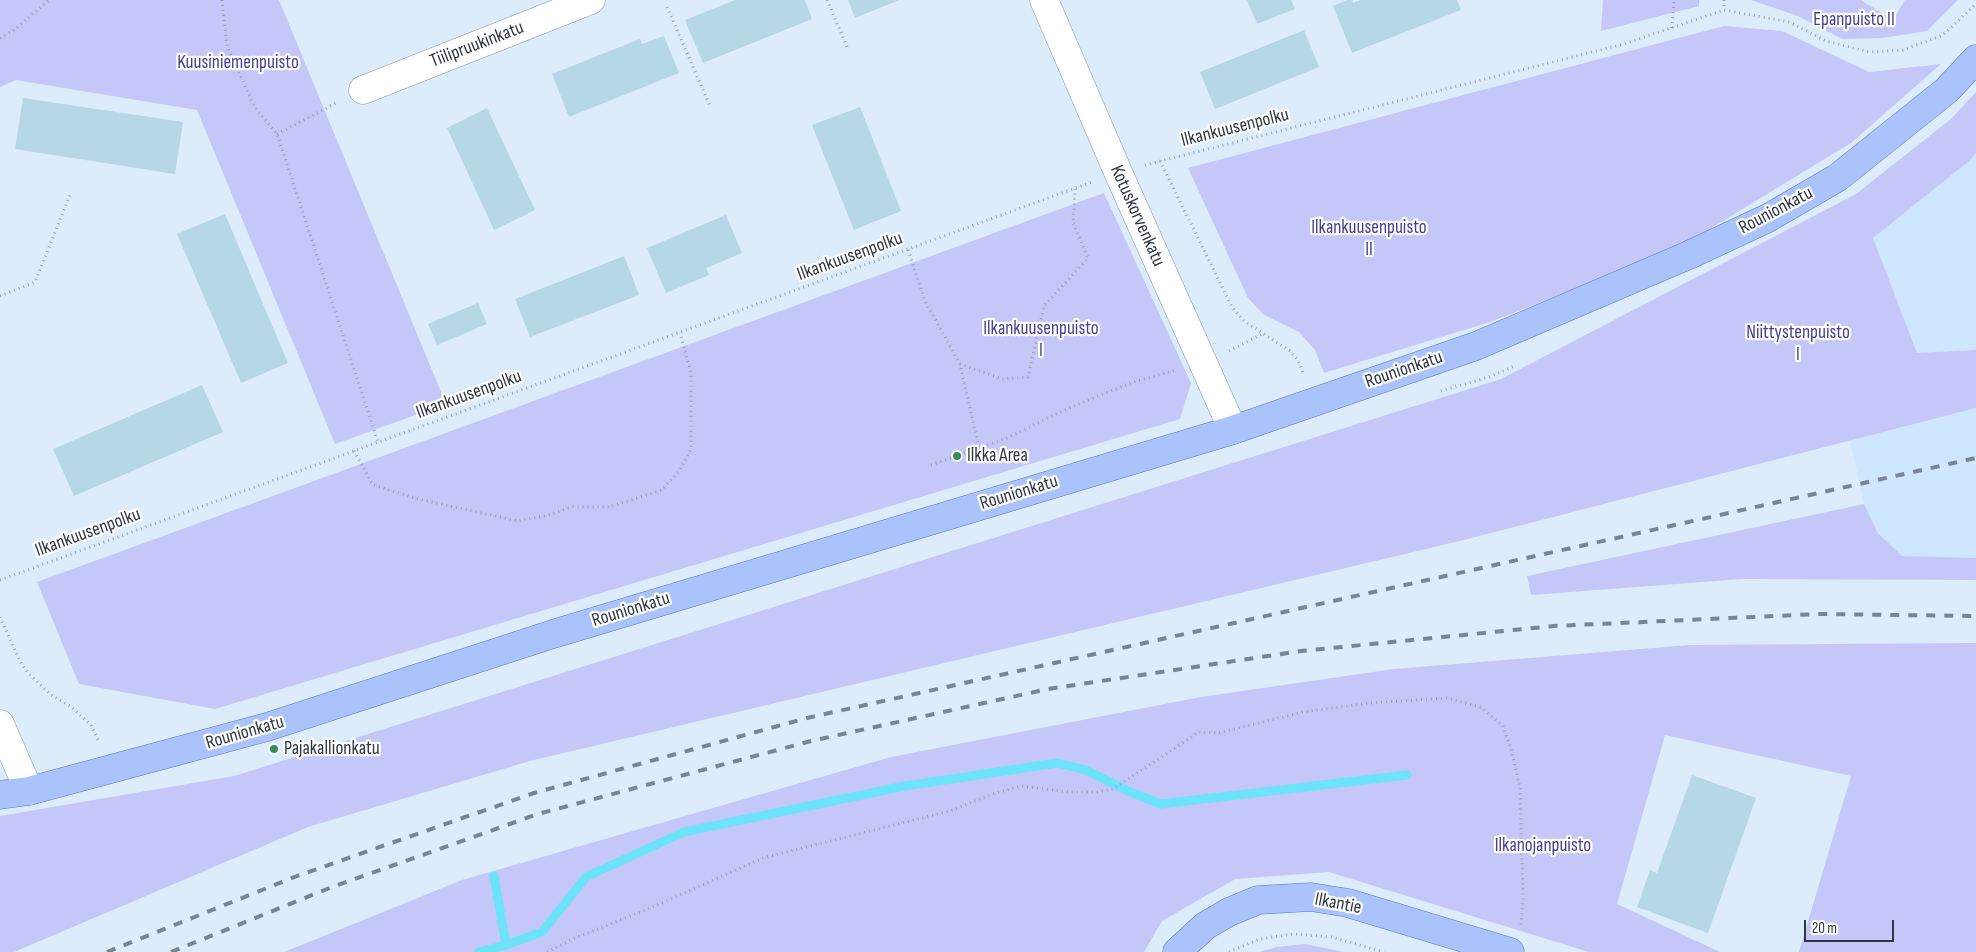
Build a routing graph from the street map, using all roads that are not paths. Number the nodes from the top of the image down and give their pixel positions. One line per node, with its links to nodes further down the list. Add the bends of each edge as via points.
1 (591, 0): 4 (street, Tiilipruukinkatu)
2 (1044, 0): 5 (street, Kotuskorvenkatu)
3 (1976, 59): 5 (main road, Rounionkatu, via 1947,90 1837,178 1768,218 1476,346)
4 (362, 90)
5 (1233, 430): 7 (main road, Rounionkatu, via 553,634 267,727)
6 (0, 724): 7 (street)
7 (29, 791): 8 (main road, Rounionkatu)
8 (0, 795)
9 (1515, 943): 10 (main road, Ilkantie, via 1311,897 1258,900 1228,912 1205,926)
10 (1177, 952)

